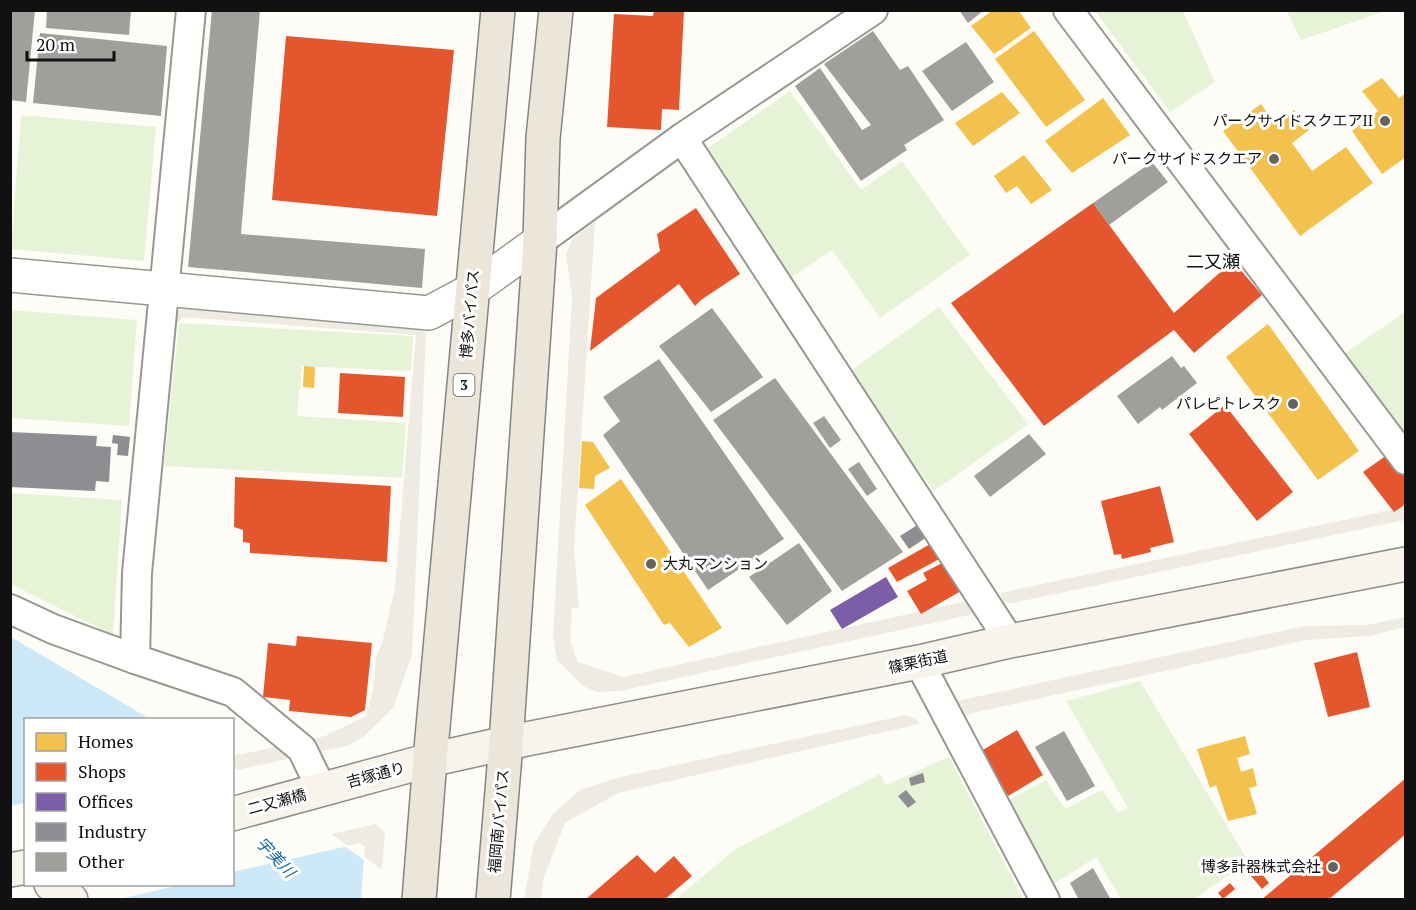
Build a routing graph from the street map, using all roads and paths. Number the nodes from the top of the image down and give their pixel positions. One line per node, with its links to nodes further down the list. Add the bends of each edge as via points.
1 (190, 10): 9 (street)
2 (498, 10): 10 (highway, 博多バイパス / 3)
3 (556, 10): 7 (highway, via 543,138)
4 (873, 10): 6 (street)
5 (1068, 10): 11 (street)
6 (682, 138): 7 (street); 14 (street)
7 (540, 241): 10 (street); 17 (highway)
8 (10, 275): 9 (street)
9 (165, 289): 10 (street, via 429,313); 15 (street, via 137,573)
10 (472, 290): 18 (highway, 博多バイパス / 3)
11 (1406, 460)
12 (1406, 564): 14 (main road, 篠栗街道)
13 (10, 609): 15 (street)
14 (1011, 641): 16 (main road, 篠栗街道)
15 (135, 659): 19 (street, via 233,692 302,749)
16 (919, 662): 17 (main road, 篠栗街道); 25 (street)
17 (506, 743): 18 (main road, 篠栗街道); 23 (highway, 福岡南バイパス)
18 (430, 760): 19 (main road, 吉塚通り); 21 (highway, 3)
19 (322, 790): 20 (main road, 二又瀬橋)
20 (234, 813)
21 (420, 884)
22 (52, 886): 24 (main road)
23 (498, 896)
24 (70, 900)
25 (1045, 900)

